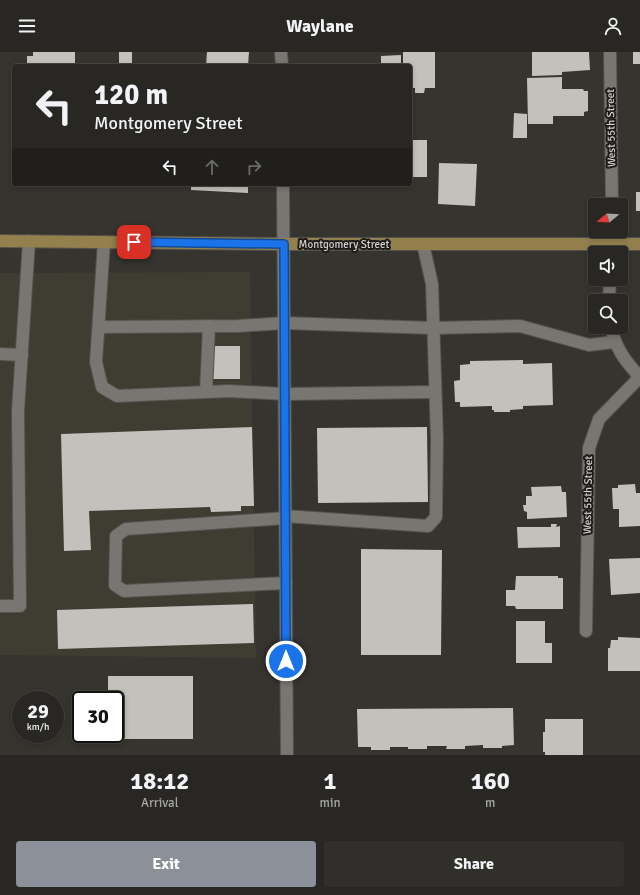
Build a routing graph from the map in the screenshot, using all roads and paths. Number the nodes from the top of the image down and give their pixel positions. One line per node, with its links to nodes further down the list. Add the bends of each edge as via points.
1 (281, 52): 3 (street)
2 (610, 52): 5 (street, West 55th Street)
3 (282, 64)
4 (283, 186): 9 (street)
5 (612, 198)
6 (0, 241): 7 (main road, Montgomery Street)
7 (29, 241): 8 (main road, Montgomery Street); 21 (street)
8 (104, 242): 9 (main road, Montgomery Street); 16 (street)
9 (284, 244): 10 (main road, Montgomery Street); 14 (street)
10 (423, 244): 13 (main road, Montgomery Street); 17 (street, via 432,284)
11 (640, 244): 12 (main road, Montgomery Street)
12 (626, 246)
13 (588, 247)
14 (284, 323): 15 (street); 17 (street); 25 (street)
15 (209, 326): 16 (street); 23 (street)
16 (98, 327): 23 (street, via 96,362 102,387 117,396)
17 (433, 328): 19 (street, via 520,326 589,345); 24 (street)
18 (612, 334): 19 (street)
19 (614, 342): 22 (street, via 626,362)
20 (0, 354): 21 (street)
21 (22, 355): 28 (street, via 18,411 20,606)
22 (640, 377): 29 (street, West 55th Street, via 599,419 589,448)
23 (206, 392): 25 (street, via 229,390)
24 (436, 392): 25 (street); 26 (street, via 436,517 428,526)
25 (284, 394): 26 (street)
26 (285, 517): 27 (street); 27 (street, via 126,529 116,536 115,585 124,591)
27 (286, 583): 30 (street)
28 (0, 606)
29 (586, 631)
30 (287, 755)

